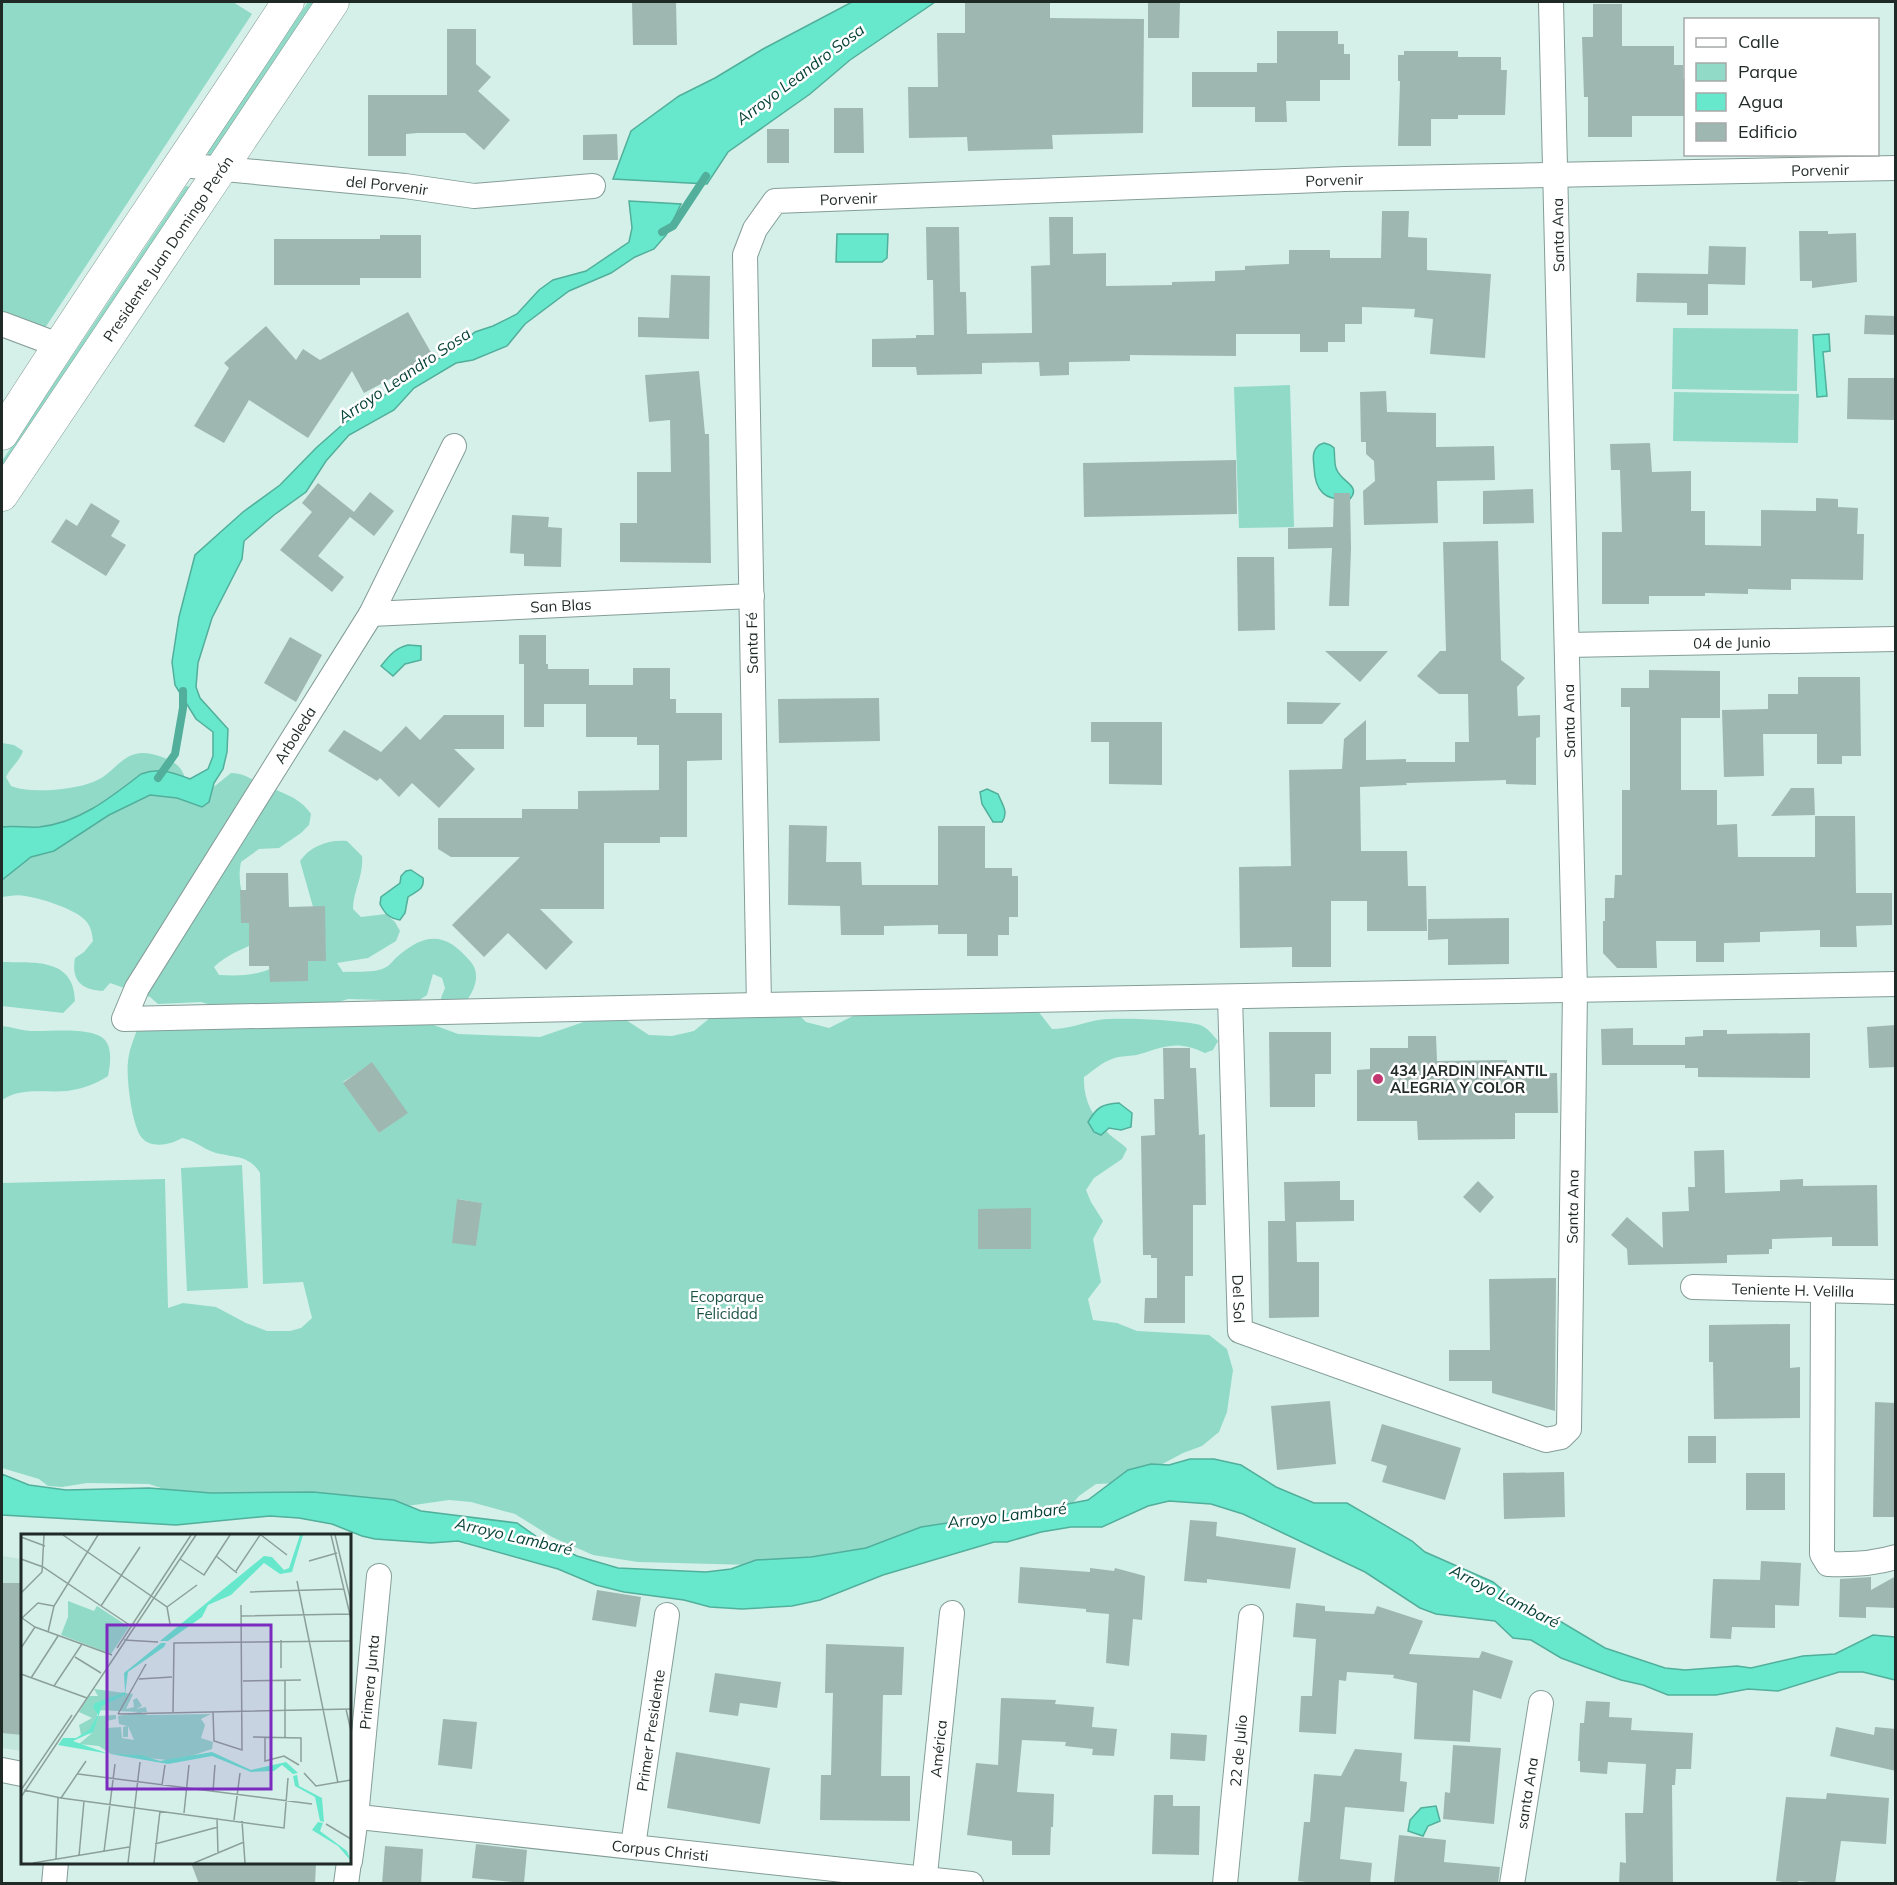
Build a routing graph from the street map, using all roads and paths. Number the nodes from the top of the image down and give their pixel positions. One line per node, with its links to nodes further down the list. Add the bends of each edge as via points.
1 (333, 2): 5 (main road, Presidente Juan Domingo Perón)
2 (1551, 2): 7 (street, Santa Ana)
3 (278, 5): 4 (main road)
4 (181, 165): 5 (street, del Porvenir); 11 (main road)
5 (223, 168): 8 (street, del Porvenir, via 474,196); 14 (main road, Presidente Juan Domingo Perón)
6 (1896, 168): 7 (street, Porvenir)
7 (1556, 174): 9 (street, Porvenir, via 1345,178); 18 (street, Santa Ana)
8 (593, 186)
9 (775, 201): 15 (street, Santa Fé, via 755,229 746,255)
10 (2, 324): 11 (street)
11 (58, 345): 12 (main road)
12 (2, 434)
13 (454, 446): 16 (street, Arboleda)
14 (2, 495)
15 (752, 596): 16 (street, San Blas); 22 (street, Santa Fé)
16 (371, 614): 22 (street, Arboleda, via 137,988 124,1019)
17 (1896, 639): 18 (street, 04 de Junio)
18 (1567, 645): 20 (street, Santa Ana)
19 (1896, 984): 20 (street)
20 (1575, 990): 21 (street); 26 (street, Santa Ana, via 1569,1429)
21 (1230, 997): 22 (street); 26 (street, Del Sol, via 1240,1330 1546,1440)
22 (759, 1005)
23 (1693, 1287): 24 (street, Teniente H. Velilla)
24 (1823, 1291): 25 (street, Teniente H. Velilla); 27 (street, via 1822,1554 1828,1564 1856,1565)
25 (1896, 1292)
26 (1561, 1437)
27 (1896, 1557)
28 (379, 1576): 35 (street, Primera Junta)
29 (952, 1613): 40 (street, América)
30 (667, 1615): 37 (street, Primer Presidente)
31 (1251, 1617): 44 (street, 22 de Julio)
32 (1541, 1703): 45 (street, santa Ana)
33 (2, 1770): 34 (street)
34 (21, 1774)
35 (353, 1816): 36 (street, Primera Junta); 37 (street, Corpus Christi)
36 (351, 1839)
37 (633, 1846): 40 (street, Corpus Christi)
38 (57, 1864): 41 (street)
39 (349, 1864): 42 (street, Primera Junta)
40 (924, 1881): 43 (street, Corpus Christi)
41 (54, 1884)
42 (346, 1884)
43 (971, 1884)
44 (1225, 1884)
45 (1512, 1884)

